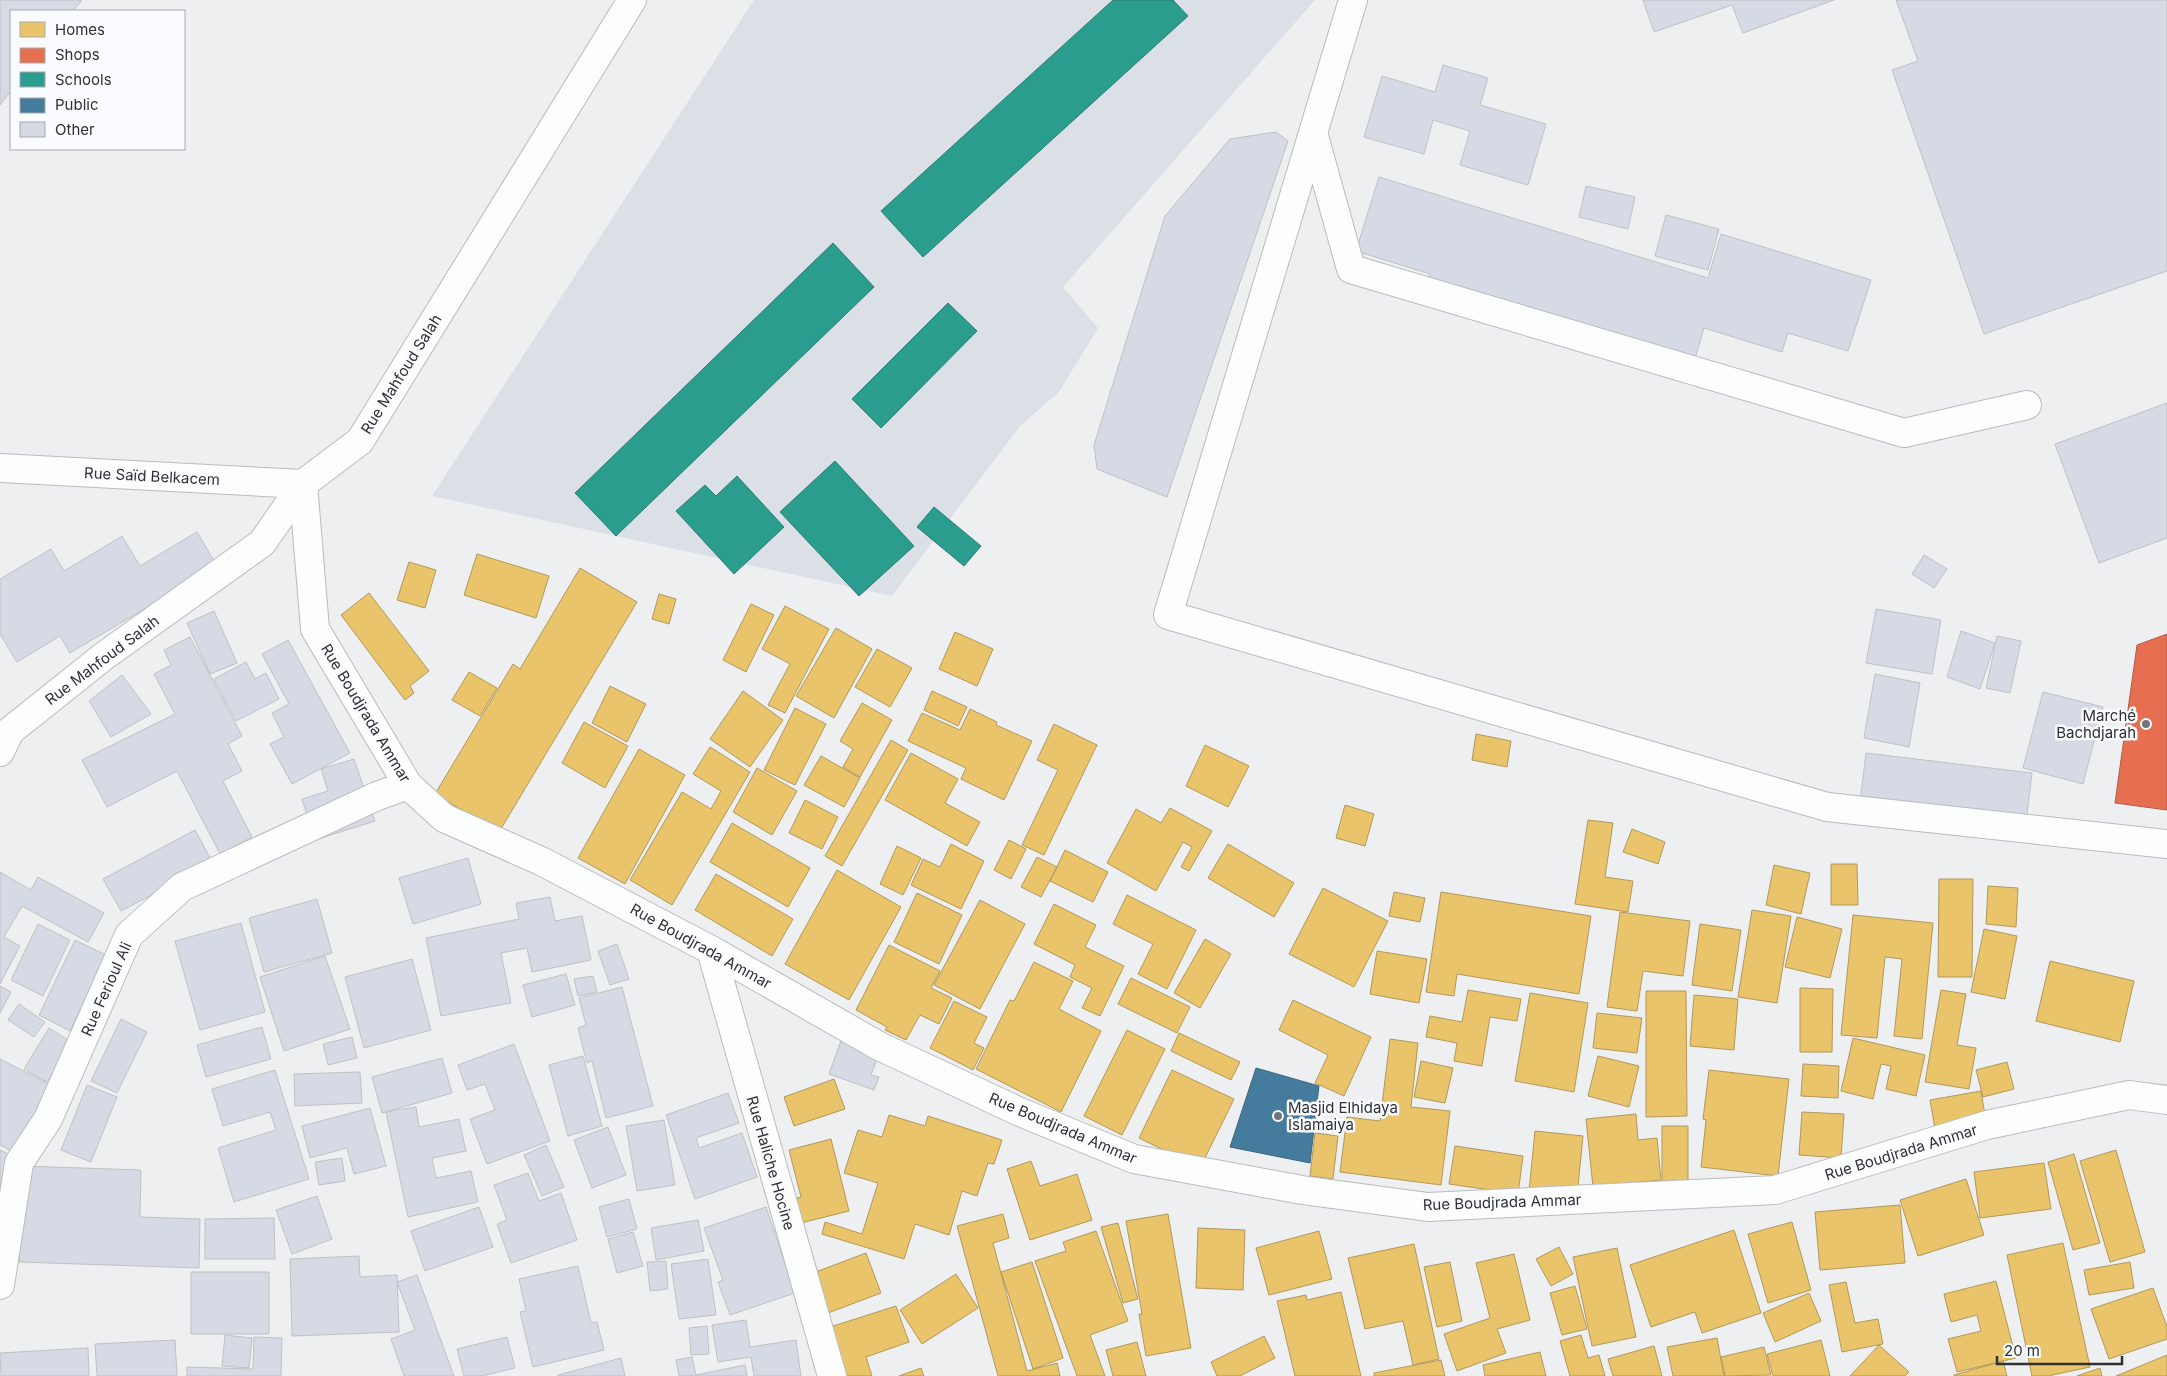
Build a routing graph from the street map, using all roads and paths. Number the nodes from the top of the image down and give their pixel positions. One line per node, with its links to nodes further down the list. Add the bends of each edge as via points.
1 (632, 0): 6 (street, Rue Mahfoud Salah, via 360,441)
2 (1353, 0): 3 (street)
3 (1314, 136): 4 (street, via 1351,270 1904,433); 9 (street, via 1168,615 1827,807)
4 (2027, 405)
5 (0, 468): 6 (street, Rue Saïd Belkacem)
6 (304, 484): 7 (street, Rue Mahfoud Salah, via 262,543 65,687 10,731); 8 (street, Rue Boudjrada Ammar, via 315,629)
7 (0, 752)
8 (408, 785): 10 (street, Rue Boudjrada Ammar, via 444,818 541,861); 12 (street, Rue Ferioul Ali, via 377,796 182,887 129,935 48,1118 19,1163)
9 (2167, 844)
10 (711, 950): 11 (street, Rue Boudjrada Ammar, via 879,1046 1020,1112 1134,1160 1302,1190 1428,1207 1776,1190 1987,1125 2129,1095); 13 (street, Rue Haliche Hocine)
11 (2167, 1100)
12 (0, 1285)
13 (832, 1376)

